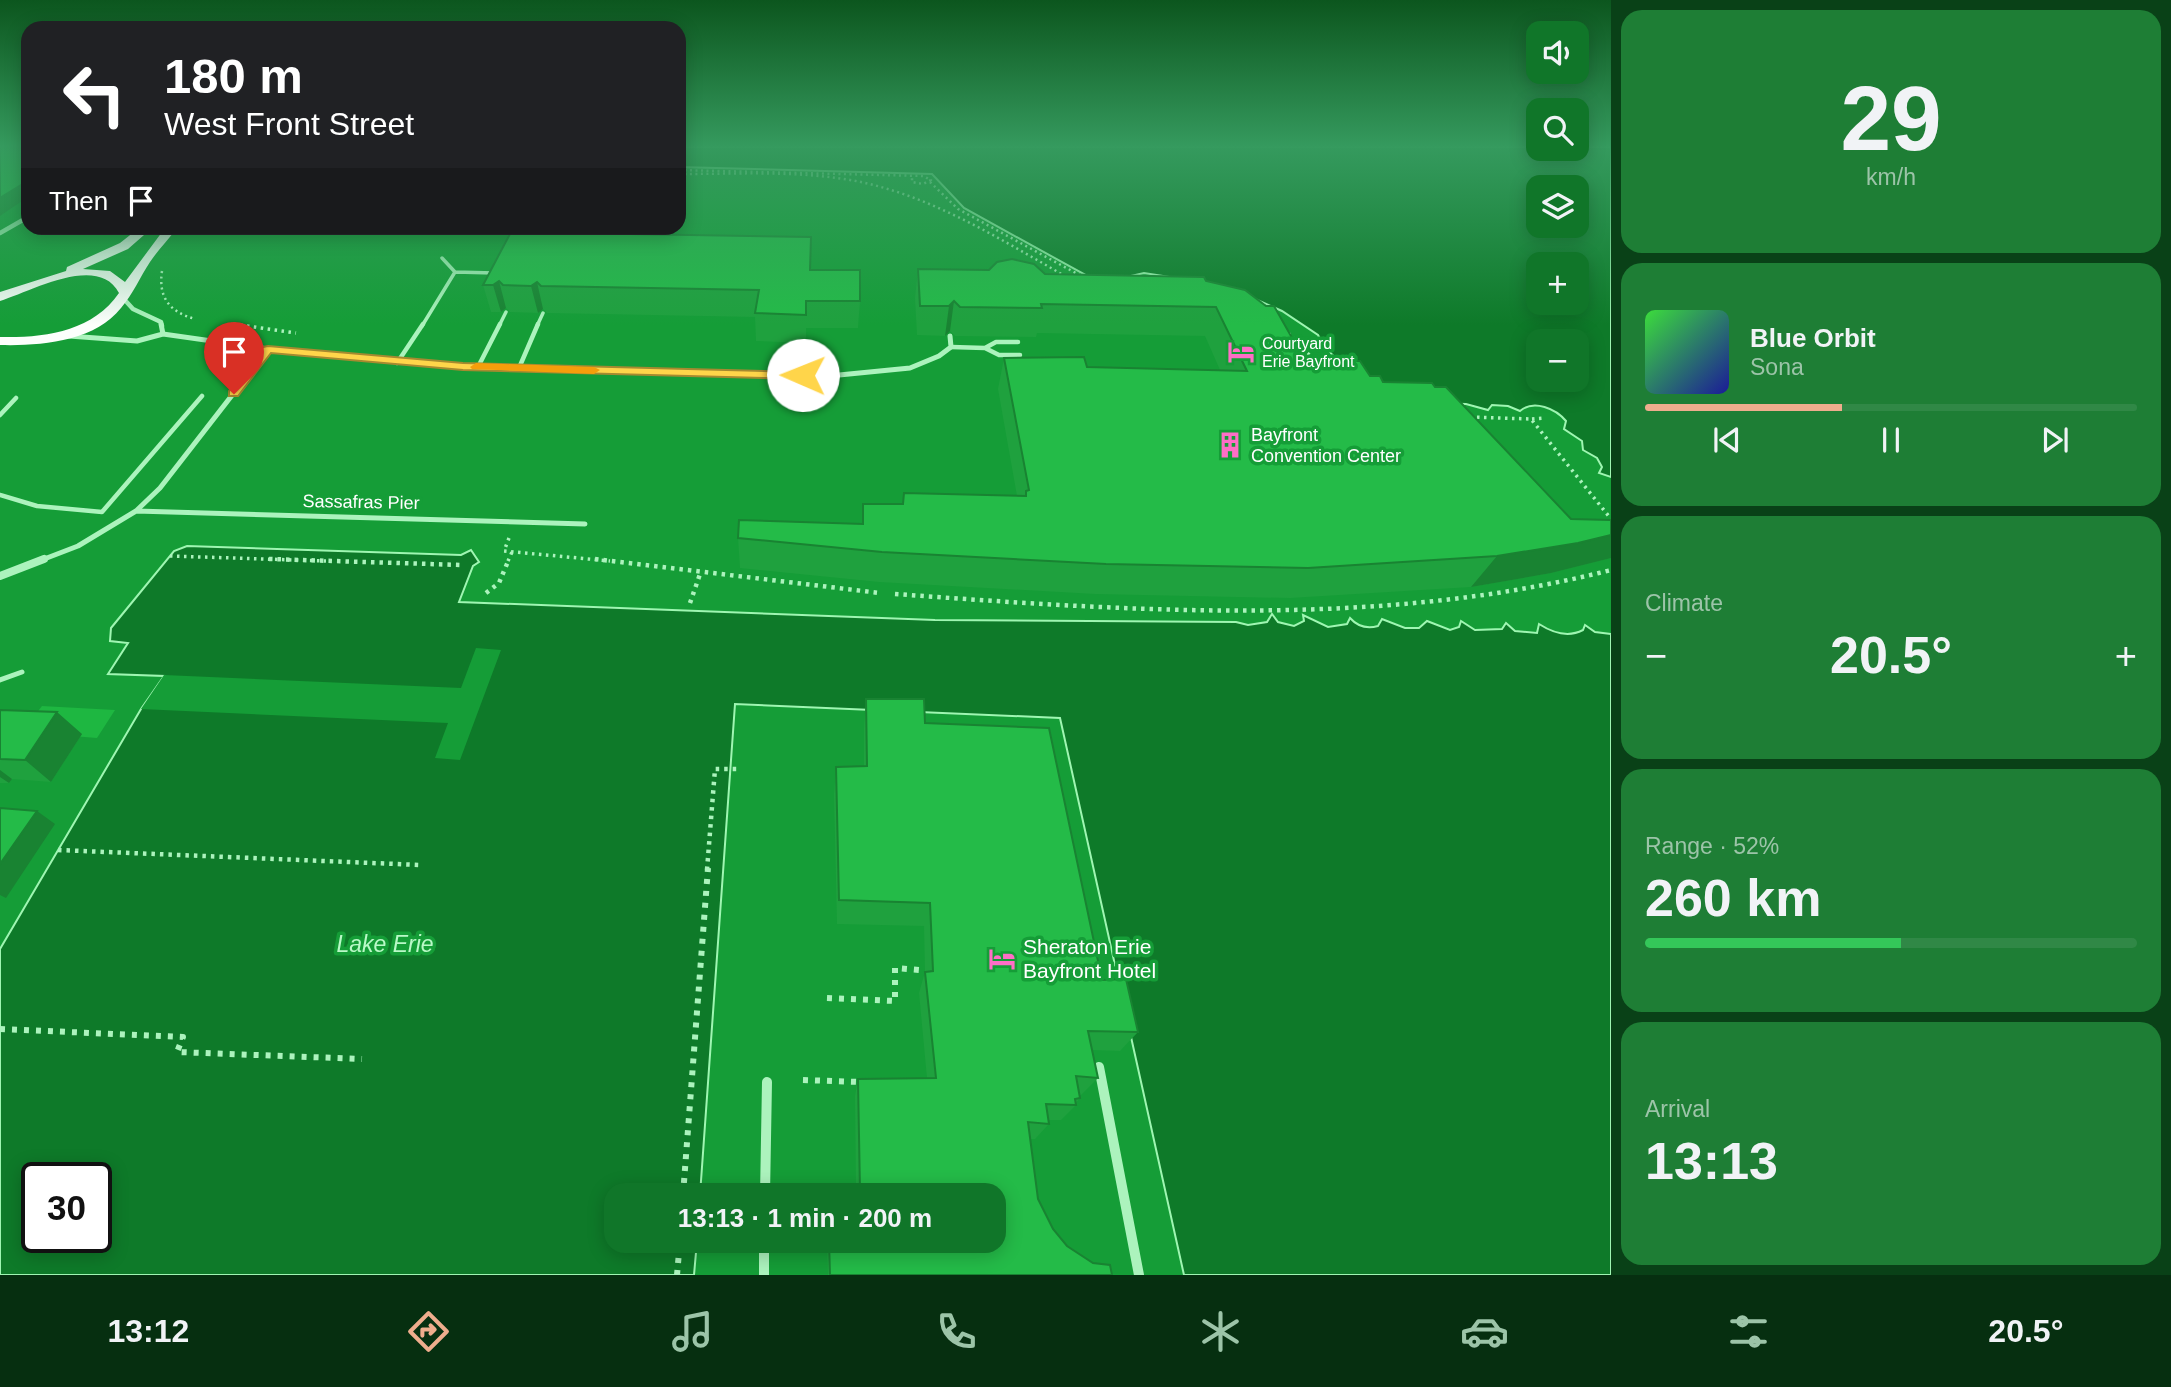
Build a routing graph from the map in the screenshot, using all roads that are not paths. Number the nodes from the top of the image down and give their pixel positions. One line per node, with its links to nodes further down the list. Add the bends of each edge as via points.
1 (21, 221): 2 (street)
2 (0, 233)
3 (136, 235): 8 (highway, via 110,253)
4 (163, 235): 9 (highway)
5 (442, 258): 6 (lane)
6 (455, 272): 7 (lane); 22 (lane)
7 (495, 273)
8 (55, 276): 9 (highway, via 106,275 124,285); 10 (highway)
9 (124, 295): 13 (street, via 133,309 161,322); 14 (highway, via 97,321)
10 (0, 297)
11 (506, 312): 23 (lane)
12 (542, 313): 24 (lane)
13 (163, 334): 14 (street, via 137,341); 20 (street)
14 (58, 336): 16 (highway)
15 (950, 336): 18 (street)
16 (0, 341)
17 (1018, 342): 19 (lane, via 996,342)
18 (951, 347): 19 (lane); 24 (street, via 931,361 845,376)
19 (985, 348): 21 (lane, via 999,355)
20 (268, 349): 22 (street); 29 (street, via 160,488)
21 (1020, 355)
22 (397, 363): 23 (street)
23 (478, 367): 24 (street)
24 (519, 368)
25 (202, 396): 28 (lane, via 102,512 37,506)
26 (16, 398): 27 (lane)
27 (0, 415)
28 (0, 495)
29 (136, 511): 30 (street, Sassafras Pier); 31 (street, via 78,546)
30 (585, 524)
31 (0, 576)
32 (22, 672): 33 (lane)
33 (0, 680)
34 (1099, 1067): 39 (street)
35 (767, 1082): 36 (street)
36 (765, 1183)
37 (764, 1253): 38 (street)
38 (764, 1275)
39 (1139, 1275)

